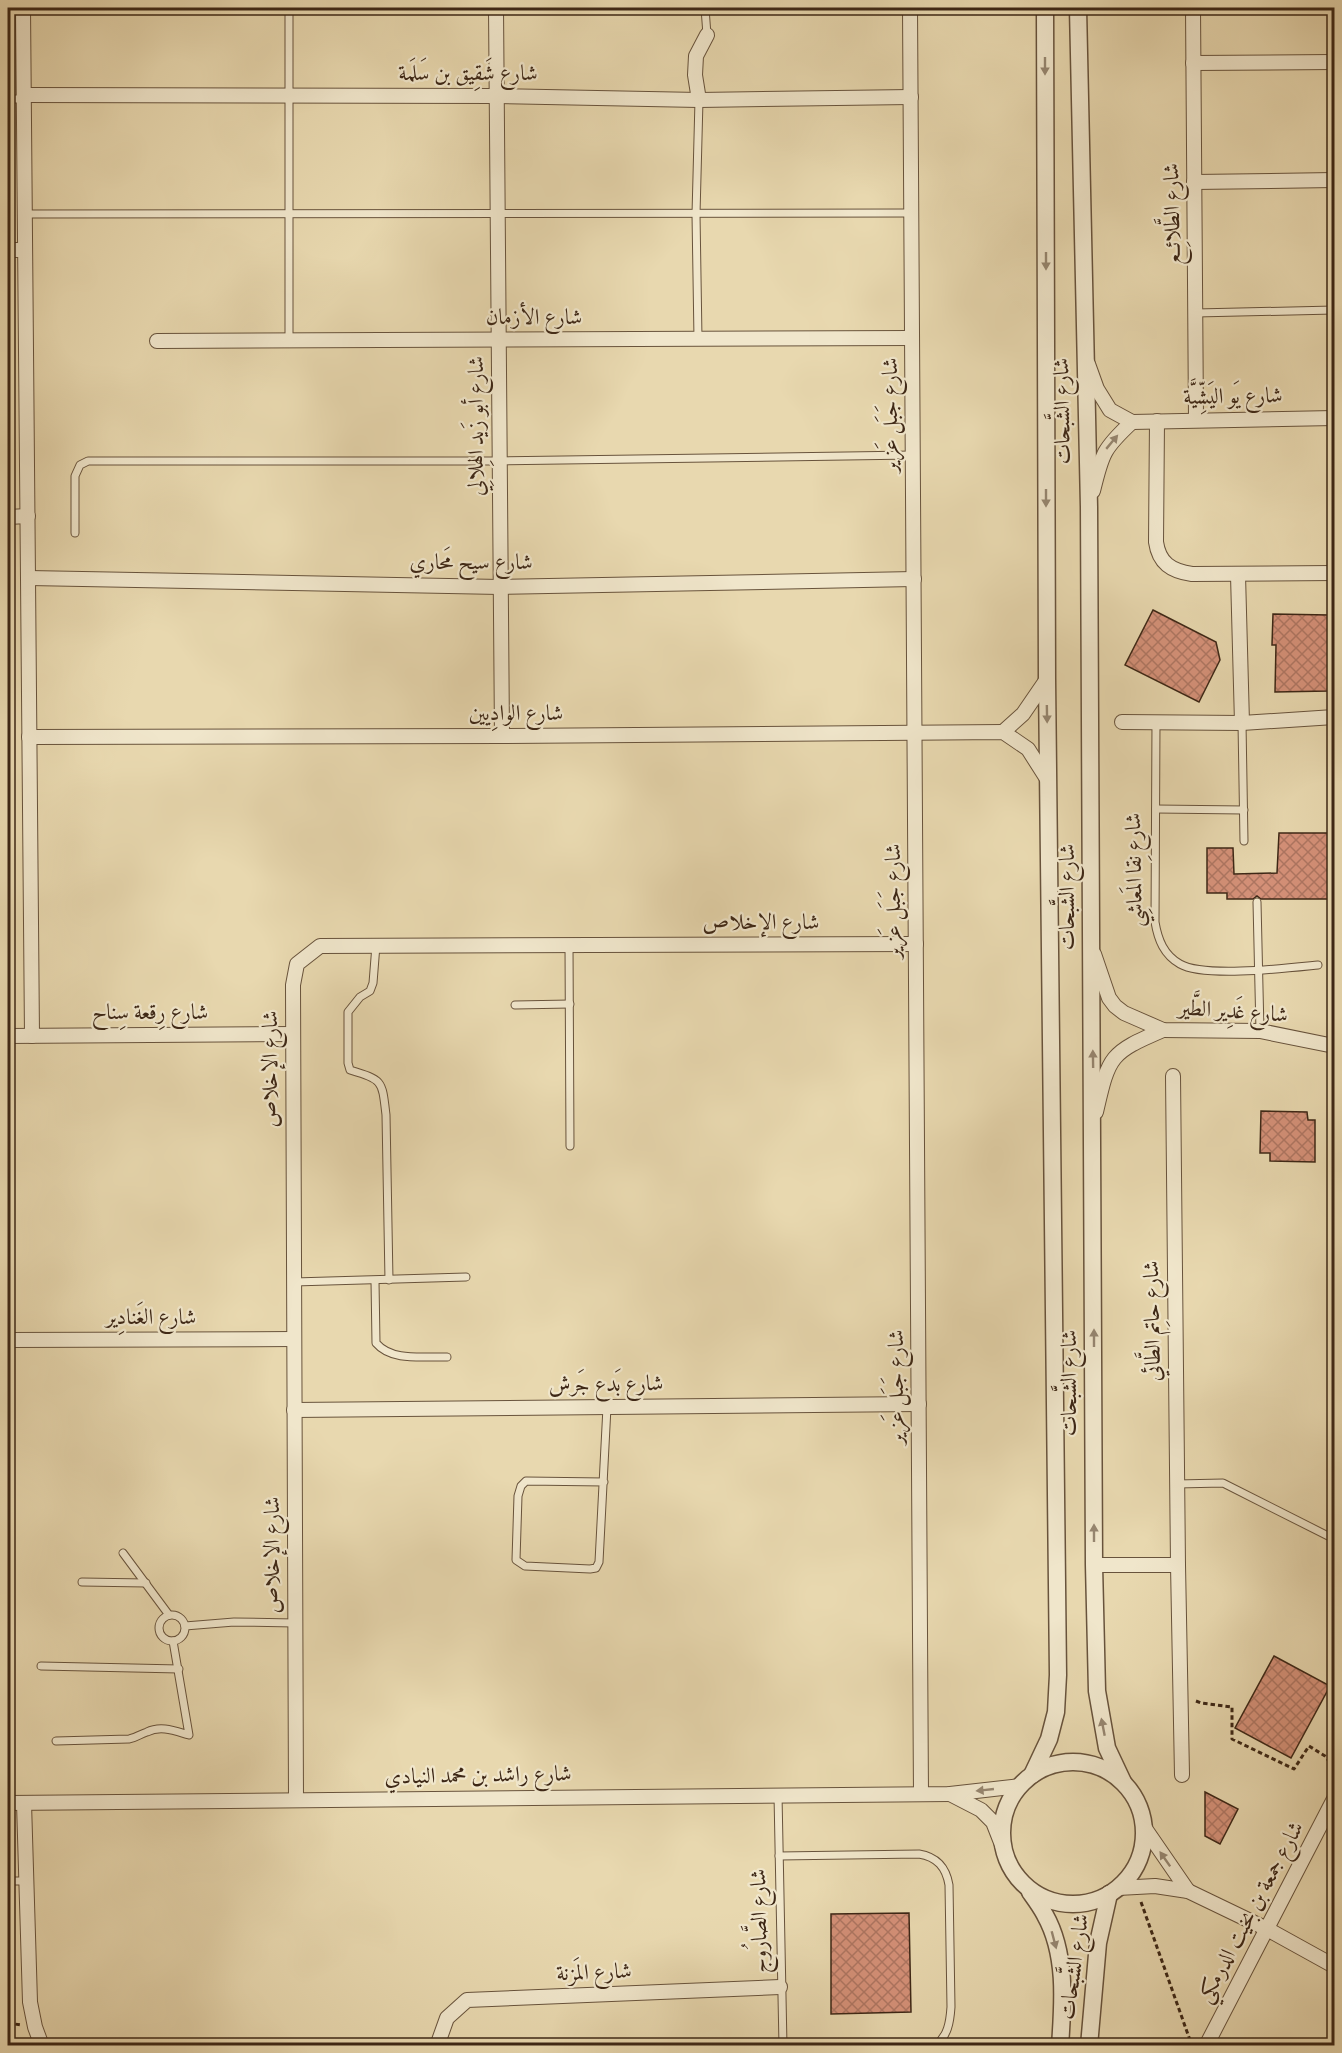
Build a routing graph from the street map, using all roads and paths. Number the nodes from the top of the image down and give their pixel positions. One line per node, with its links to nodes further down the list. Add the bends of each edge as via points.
1 (23, 8): 14 (street)
2 (289, 8): 12 (lane)
3 (496, 8): 13 (street, شارع أبو زَيد الهِلالِي)
4 (705, 8): 9 (lane)
5 (910, 8): 15 (street, شارع جَبَل عَزير)
6 (1045, 8): 50 (street, شارع الشَّبحات, one-way to 50)
7 (1078, 8): 34 (street, شارع الشَّبحات)
8 (1193, 8): 11 (street, شارع الطَّلائِع)
9 (707, 35): 17 (street, via 696,56)
10 (1335, 62): 11 (street)
11 (1193, 63): 19 (street, شارع الطَّلائِع)
12 (288, 95): 13 (street, شارع شَقِيق بن سَلَمة); 14 (street, شارع شَقِيق بن سَلَمة); 24 (lane)
13 (496, 96): 17 (street, شارع شَقِيق بن سَلَمة); 20 (street, شارع أبو زَيد الهِلالِي)
14 (25, 97): 16 (lane); 22 (street)
15 (911, 97): 17 (street, شارع شَقِيق بن سَلَمة); 21 (street, شارع جَبَل عَزير)
16 (8, 99)
17 (699, 100): 23 (lane)
18 (1335, 180): 19 (street)
19 (1194, 182): 28 (street, شارع الطَّلائِع)
20 (497, 213): 23 (lane); 24 (lane); 31 (street, شارع أبو زَيد الهِلالِي)
21 (912, 213): 23 (lane); 29 (street, شارع جَبَل عَزير)
22 (25, 214): 24 (lane); 26 (street)
23 (696, 214): 30 (lane)
24 (288, 215): 33 (lane)
25 (8, 250): 26 (street)
26 (25, 250): 42 (street)
27 (1335, 310): 28 (lane)
28 (1196, 313): 36 (street, شارع الطَّلائِع)
29 (912, 338): 30 (street, شارع الأزمان); 39 (street, شارع جَبَل عَزير)
30 (698, 339): 31 (street, شارع الأزمان)
31 (498, 340): 33 (street, شارع الأزمان); 40 (street, شارع أبو زَيد الهِلالِي)
32 (157, 341): 33 (street, شارع الأزمان)
33 (288, 341)
34 (1086, 357): 38 (street, via 1110,410); 41 (street, شارع الشَّبحات)
35 (1335, 418): 36 (street, شارع يَو اليَشِّيَّة)
36 (1196, 419): 37 (street, شارع يَو اليَشِّيَّة)
37 (1157, 421): 38 (street, شارع يَو اليَشِّيَّة); 46 (street, via 1158,552 1163,562 1181,573)
38 (1132, 422): 41 (street, one-way to 38, via 1108,444)
39 (913, 455): 40 (lane); 48 (street, شارع جَبَل عَزير)
40 (499, 461): 44 (lane, via 88,460 80,465 75,476); 49 (street, شارع أبو زَيد الهِلالِي)
41 (1089, 507): 67 (street, شارع الشَّبحات)
42 (28, 516): 43 (street); 47 (street)
43 (8, 517)
44 (75, 533)
45 (1335, 573): 46 (street)
46 (1238, 575): 54 (street)
47 (29, 578): 49 (street, شارع سيح مَحاري); 58 (street)
48 (914, 579): 49 (street, شارع سيح مَحاري); 55 (street, شارع جَبَل عَزير)
49 (500, 587): 57 (street, شارع أبو زَيد الهِلالِي)
50 (1047, 679): 56 (street, via 1023,714); 59 (street, شارع الشَّبحات, one-way to 59)
51 (1335, 717): 54 (street)
52 (1122, 722): 53 (street)
53 (1156, 722): 54 (street); 60 (lane, شارع نِقا المَعاشِي)
54 (1242, 723): 61 (lane)
55 (915, 732): 56 (street, شارع الوادِيين); 57 (street, شارع الوادِيين); 64 (street, شارع جَبَل عَزير)
56 (1003, 732): 59 (street, via 1028,749)
57 (502, 736): 58 (street, شارع الوادِيين)
58 (29, 737): 76 (street)
59 (1049, 782): 109 (street, شارع الشَّبحات, via 1058,1675 1056,1712 1049,1739)
60 (1156, 809): 61 (lane); 69 (lane, شارع نِقا المَعاشِي, via 1155,922 1163,947 1171,958 1194,969)
61 (1244, 810): 62 (lane)
62 (1244, 841)
63 (1257, 902): 69 (lane)
64 (916, 944): 66 (street, شارع الإخلاص); 88 (street, شارع جَبَل عَزير)
65 (376, 945): 66 (street, شارع الإخلاص); 74 (street, شارع الإخلاص, via 320,946 297,964); 82 (lane, via 370,991 348,1012 348,1063 350,1070 374,1078 384,1093)
66 (569, 945): 70 (lane)
67 (1092, 947): 72 (street, شارع غَدِير الطَّير, via 1115,1006); 79 (street, شارع الشَّبحات, one-way to 67)
68 (1318, 965): 69 (lane, شارع نِقا المَعاشِي)
69 (1259, 970): 73 (lane)
70 (570, 1004): 71 (lane); 80 (lane)
71 (515, 1005)
72 (1163, 1030): 73 (street, شارع غَدِير الطَّير); 79 (street, شارع غَدِير الطَّير, via 1128,1045 1111,1061)
73 (1260, 1031): 77 (street, شارع غَدِير الطَّير)
74 (293, 1034): 76 (street, شارع رِقعة سِناح); 84 (street, شارع الإخلاص)
75 (8, 1036): 76 (street, شارع رِقعة سِناح)
76 (32, 1036)
77 (1335, 1046)
78 (1173, 1076): 92 (street, شارع حاتِم الطَّائي)
79 (1094, 1125): 95 (street, شارع الشَّبحات, one-way to 79)
80 (570, 1146)
81 (466, 1277): 82 (lane)
82 (389, 1280): 83 (lane)
83 (375, 1281): 84 (lane); 87 (lane, via 376,1343 382,1350 401,1356)
84 (294, 1282): 86 (street, شارع الإخلاص)
85 (8, 1340): 86 (street, شارع الغَنادِير)
86 (294, 1340): 90 (street, شارع الإخلاص)
87 (447, 1357)
88 (919, 1404): 89 (street, شارع بَدع جَرش); 111 (street, شارع جَبَل عَزير)
89 (607, 1407): 90 (street, شارع بَدع جَرش); 91 (lane)
90 (294, 1410): 100 (street, شارع الإخلاص)
91 (604, 1482): 91 (lane, via 596,1568 525,1566 516,1560 518,1496 526,1481)
92 (1177, 1484): 93 (lane, via 1223,1483); 96 (street, شارع حاتِم الطَّائي)
93 (1335, 1539)
94 (123, 1553): 98 (lane)
95 (1094, 1565): 96 (street); 110 (street, شارع الشَّبحات, one-way to 95, via 1107,1748 1097,1691)
96 (1178, 1565): 105 (street, شارع حاتِم الطَّائي)
97 (82, 1582): 98 (lane)
98 (146, 1583): 99 (lane)
99 (169, 1615): 101 (lane, via 178,1616); 102 (lane, via 162,1619 159,1628 162,1636)
100 (295, 1623): 101 (lane); 115 (street, شارع الإخلاص)
101 (185, 1626): 102 (lane, via 184,1635)
102 (173, 1641): 104 (lane)
103 (40, 1666): 104 (lane)
104 (178, 1669): 106 (lane, via 189,1735 157,1728 129,1739)
105 (1180, 1694): 107 (path, via 1201,1703 1232,1707 1232,1739 1294,1769 1309,1746); 108 (street, شارع حاتِم الطَّائي)
106 (56, 1741)
107 (1335, 1768)
108 (1182, 1775)
109 (1026, 1780): 110 (street, via 1054,1764 1079,1762 1102,1768); 112 (street, شارع راشد بن محمد النيادي, one-way to 112); 119 (street, via 1010,1800 1004,1816)
110 (1123, 1782): 118 (street, via 1140,1810)
111 (921, 1794): 112 (street, شارع راشد بن محمد النيادي); 113 (street, شارع راشد بن محمد النيادي)
112 (950, 1794): 119 (street, شارع راشد بن محمد النيادي, via 981,1810 993,1822)
113 (778, 1795): 115 (street, شارع راشد بن محمد النيادي); 120 (lane, شارع الصَّارُوج)
114 (1335, 1799): 127 (street, شارع جمعة بن بخيت الدرمكي)
115 (296, 1800): 117 (street, شارع راشد بن محمد النيادي)
116 (8, 1803): 117 (street, شارع راشد بن محمد النيادي)
117 (24, 1803): 122 (street)
118 (1143, 1827): 125 (street, one-way to 118); 126 (street, via 1142,1850 1133,1871)
119 (1004, 1850): 124 (street, via 1012,1871)
120 (779, 1856): 129 (lane, شارع الصَّارُوج); 133 (lane, via 919,1854 928,1855 944,1867 949,1885 951,2007 949,2026)
121 (8, 1881): 122 (lane)
122 (26, 1881): 130 (street, via 30,2002)
123 (1135, 1886): 125 (street); 126 (street); 136 (path)
124 (1028, 1888): 126 (street, via 1046,1899 1068,1904 1089,1902); 134 (street, شارع الشَّبحات, one-way to 134, via 1054,1935 1062,1983)
125 (1188, 1890): 127 (street)
126 (1114, 1891): 135 (street, شارع الشَّبحات, via 1098,1943)
127 (1267, 1929): 128 (street); 137 (street, شارع جمعة بن بخيت الدرمكي)
128 (1335, 1966)
129 (780, 1987): 131 (street, شارع المَزنة, via 466,2000 447,2018); 132 (lane, شارع الصَّارُوج)
130 (42, 2046)
131 (437, 2046)
132 (783, 2046)
133 (936, 2046)
134 (1060, 2046)
135 (1089, 2046)
136 (1192, 2046)
137 (1206, 2046)

